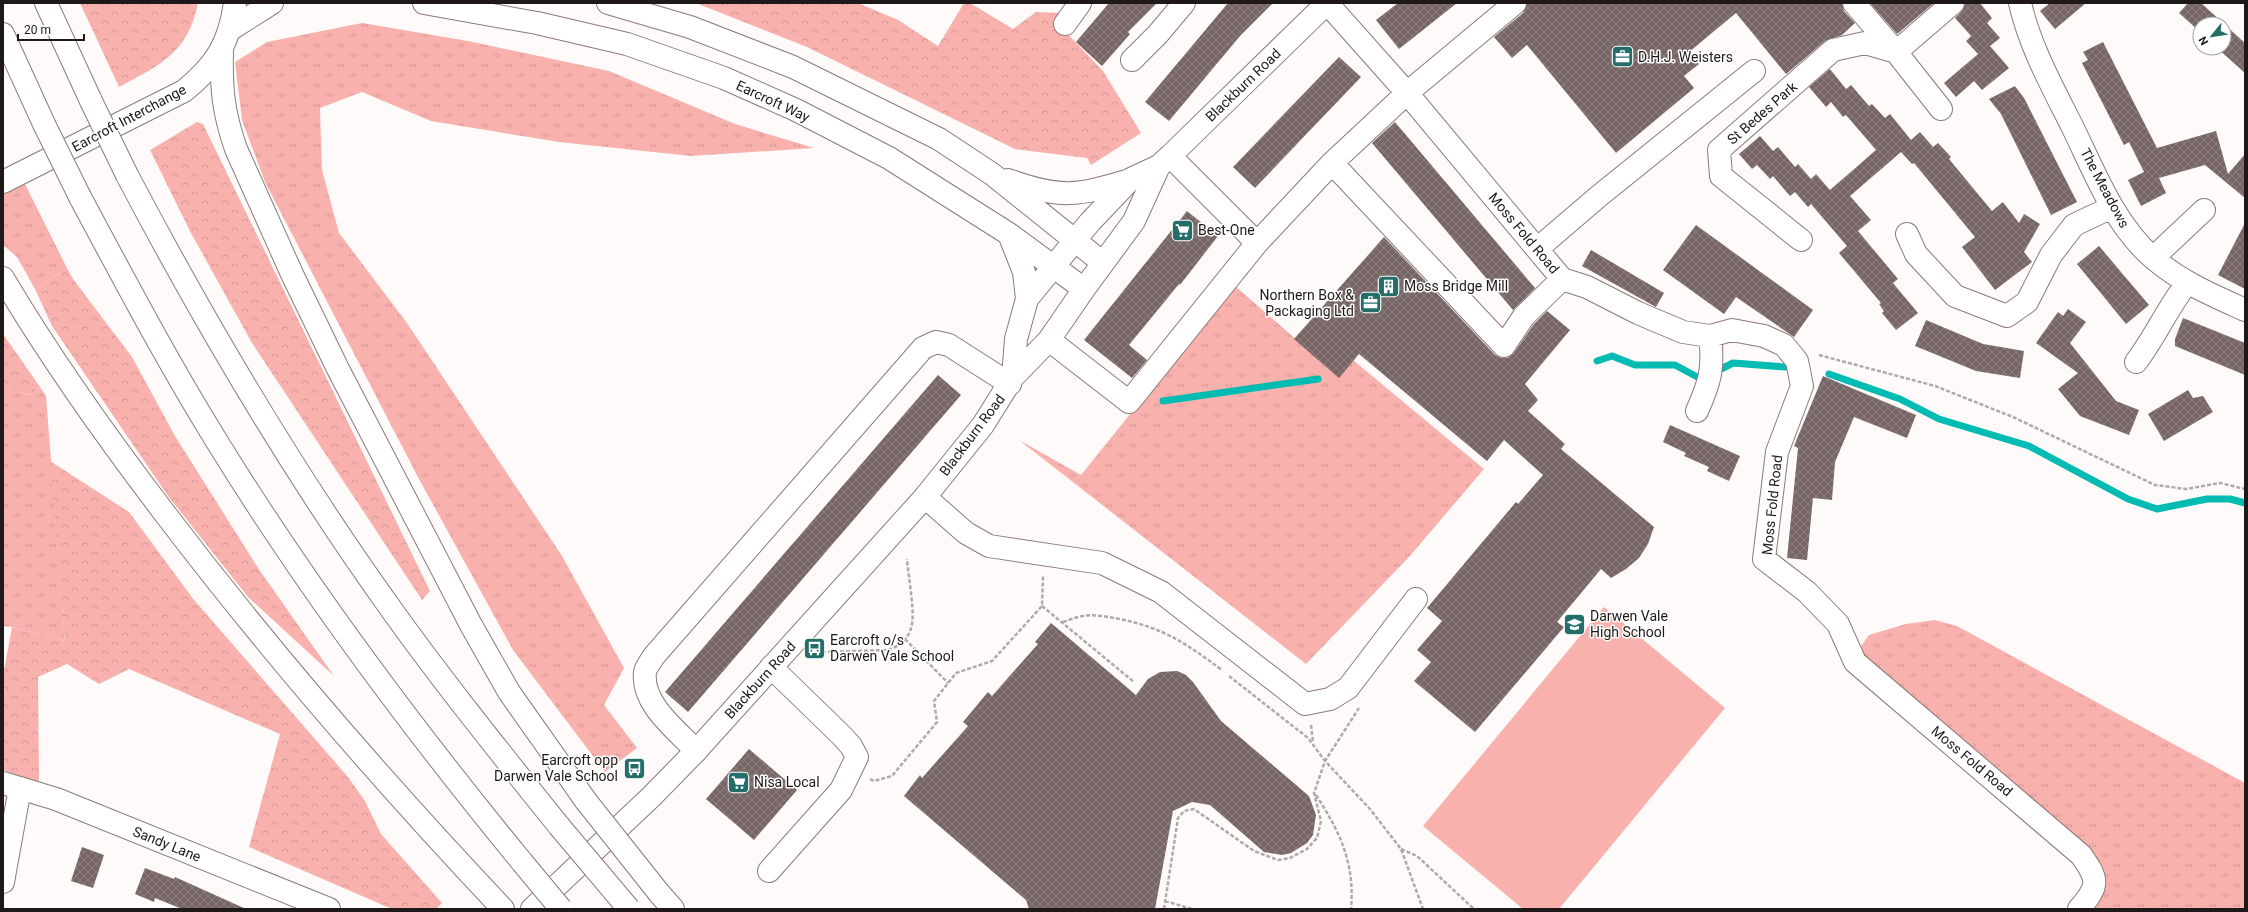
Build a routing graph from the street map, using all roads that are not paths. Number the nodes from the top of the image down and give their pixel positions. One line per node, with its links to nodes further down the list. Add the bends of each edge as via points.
1 (46, 3): 61 (main road, bridge, via 127,174 209,327 324,511 390,608 461,703)
2 (234, 3): 14 (main road, Earcroft Interchange)
3 (272, 3): 14 (main road)
4 (424, 3): 29 (main road, Earcroft Way, via 536,23 627,44 724,78 796,110 889,158)
5 (608, 3): 24 (main road, via 690,27 793,66 939,139)
6 (1080, 3): 13 (main road)
7 (1184, 3): 18 (main road)
8 (1327, 3): 20 (main road, Moss Fold Road); 22 (main road, Blackburn Road)
9 (1515, 3): 20 (main road)
10 (1854, 3): 17 (main road)
11 (1953, 3): 17 (main road)
12 (2020, 3): 27 (main road, The Meadows, via 2025,25 2050,82)
13 (1065, 24)
14 (231, 28): 16 (main road, Earcroft Interchange)
15 (3, 34): 60 (main road, bridge, via 80,198 155,336 212,433 295,561 380,682 456,782)
16 (222, 49): 26 (main road, Earcroft Interchange, via 201,78 184,91); 56 (main road, bridge, via 221,88 236,148 289,268 421,532 508,692 586,801)
17 (1896, 52): 21 (main road); 31 (main road, St Bedes Park, via 1865,43 1833,50 1719,150 1721,176)
18 (1132, 60)
19 (1754, 71): 34 (main road)
20 (1407, 93): 23 (main road); 34 (main road, Moss Fold Road)
21 (1941, 109)
22 (1164, 161): 25 (main road, Blackburn Road); 33 (main road); 36 (main road, Blackburn Road, via 1134,222)
23 (1332, 163): 33 (main road); 39 (main road, via 1504,346 1524,316)
24 (992, 174): 25 (main road, via 1036,190 1067,195); 32 (main road)
25 (1131, 180): 32 (main road, Blackburn Road)
26 (3, 182)
27 (2112, 208): 30 (main road, via 2074,224 2052,254 2027,302 2007,316 1955,296 1916,254); 35 (main road, The Meadows, via 2130,236)
28 (2204, 210): 35 (main road)
29 (1009, 234): 37 (main road, Earcroft Way); 42 (main road, via 1024,272)
30 (1907, 234)
31 (1801, 240)
32 (1074, 242): 36 (main road); 37 (main road, Blackburn Road)
33 (1257, 243): 45 (main road, via 1129,402)
34 (1537, 249): 39 (main road, Moss Fold Road)
35 (2153, 258): 40 (main road, The Meadows)
36 (1103, 263): 41 (main road, Blackburn Road)
37 (1053, 266): 41 (main road, Earcroft Way); 42 (main road, Blackburn Road)
38 (3, 278): 57 (main road, via 52,358 214,579 366,760)
39 (1562, 279): 44 (main road, Moss Fold Road, via 1587,287 1683,332)
40 (2187, 283): 43 (main road, The Meadows); 46 (main road, via 2169,307 2148,347)
41 (1084, 289): 45 (main road, Blackburn Road)
42 (1027, 299): 47 (main road, Blackburn Road, via 1016,339)
43 (2245, 310)
44 (1710, 336): 48 (main road, via 1712,358 1709,385); 62 (main road, Moss Fold Road, via 1732,330 1764,336 1784,345 1797,361 1802,386 1777,452 1764,559 1807,592 1838,624 1855,662 2081,855 2095,877 2095,885)
45 (1049, 340): 47 (main road, Blackburn Road)
46 (2136, 362)
47 (1011, 380): 49 (main road, Blackburn Road, via 983,425); 52 (main road, via 949,345 936,342 923,348 654,656 645,671 645,688 652,703)
48 (1697, 411)
49 (925, 497): 50 (main road, via 966,533 990,546 1102,563 1161,592 1305,704 1330,699 1348,688); 51 (main road, Blackburn Road)
50 (1416, 599)
51 (771, 667): 52 (main road, Blackburn Road); 54 (main road, via 851,746 857,757 841,790)
52 (696, 751): 59 (main road, Blackburn Road)
53 (12, 786): 55 (main road); 58 (main road, Sandy Lane, via 56,799)
54 (768, 870)
55 (3, 882)
56 (666, 901)
57 (496, 902)
58 (329, 909)
59 (532, 909)
60 (561, 909)
61 (629, 909)
62 (2079, 909)

